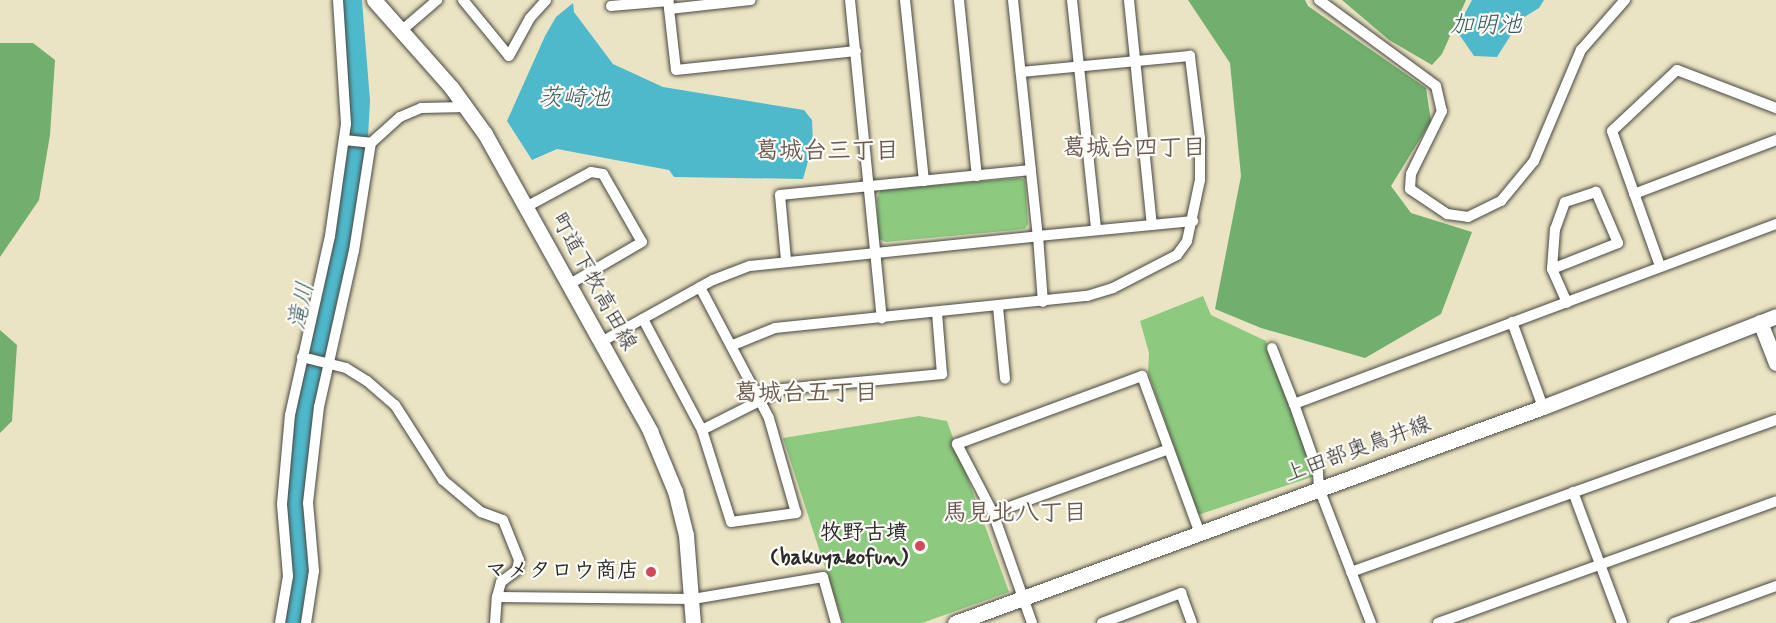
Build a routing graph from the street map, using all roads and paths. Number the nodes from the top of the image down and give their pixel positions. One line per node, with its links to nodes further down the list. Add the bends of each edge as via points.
1 (338, 0): 24 (street, via 346,87)
2 (374, 0): 17 (street, 町道下牧高田線)
3 (437, 0): 17 (street)
4 (463, 0): 5 (street, via 509,56 530,18)
5 (546, 0)
6 (751, 0): 15 (street)
7 (850, 0): 18 (street)
8 (905, 0): 29 (street)
9 (959, 0): 28 (street)
10 (1013, 0): 21 (street)
11 (1072, 0): 20 (street)
12 (1129, 0): 19 (street)
13 (1319, 0): 14 (street, via 1436,86 1442,111 1411,174 1410,189 1447,214 1468,217 1501,201 1534,161 1581,50)
14 (1625, 0)
15 (669, 3): 16 (street); 18 (street, via 676,70)
16 (611, 6)
17 (401, 31): 22 (street, 町道下牧高田線)
18 (856, 51): 30 (street)
19 (1135, 62): 20 (street); 33 (street, via 1190,56 1202,161); 35 (street)
20 (1079, 67): 21 (street); 36 (street)
21 (1021, 72): 27 (street)
22 (465, 107): 26 (street, via 410,111); 32 (street, 町道下牧高田線)
23 (1776, 108): 31 (street, via 1677,70 1612,131)
24 (344, 140): 26 (street); 56 (street, via 330,236)
25 (1776, 140): 31 (street)
26 (371, 142): 57 (street, via 354,251)
27 (1031, 170): 28 (street); 37 (street)
28 (977, 176): 29 (street)
29 (924, 181): 30 (street)
30 (869, 188): 38 (street); 39 (street, via 780,195)
31 (1634, 194): 40 (street)
32 (526, 207): 42 (street, 町道下牧高田線); 42 (street, via 591,172 603,174 642,242)
33 (1193, 221): 35 (street); 44 (street, via 1183,248 1169,260 1100,293)
34 (1776, 224): 40 (street)
35 (1152, 225): 36 (street)
36 (1096, 230): 37 (street)
37 (1038, 236): 38 (street); 44 (street)
38 (876, 252): 39 (street); 49 (street)
39 (786, 261): 43 (street, via 737,270)
40 (1660, 266): 45 (street)
41 (1552, 269): 41 (street, via 1555,229 1565,201 1596,192 1618,243); 45 (street)
42 (568, 285): 53 (street, 町道下牧高田線)
43 (700, 287): 50 (street); 54 (street)
44 (1043, 302): 46 (street)
45 (1567, 303): 51 (street)
46 (998, 307): 47 (street); 59 (street)
47 (937, 313): 49 (street); 60 (street, via 942,374 796,387)
48 (1776, 316): 52 (street, 上田部奥鳥井線)
49 (882, 318): 54 (street, via 765,330)
50 (643, 320): 53 (street); 64 (street)
51 (1512, 322): 61 (street); 62 (street)
52 (1760, 322): 58 (street); 62 (street, 上田部奥鳥井線)
53 (601, 342): 75 (street, 町道下牧高田線, via 650,431 675,491 686,535)
54 (733, 345): 60 (street)
55 (1272, 348): 61 (street)
56 (302, 357): 57 (street); 79 (street, via 290,415 282,504 288,576)
57 (329, 363): 74 (street, via 361,376 395,405 443,480 482,512 503,520 519,560 518,570 501,582); 80 (street, via 319,408 308,503 314,571)
58 (1776, 363)
59 (1005, 379)
60 (760, 399): 64 (street); 64 (street, via 784,460 796,513 731,522)
61 (1294, 404): 66 (street, via 1318,472)
62 (1543, 408): 66 (street, 上田部奥鳥井線)
63 (1776, 420): 67 (street)
64 (702, 430)
65 (1169, 449): 69 (street); 69 (street, via 1142,376 957,444); 70 (street)
66 (1319, 488): 70 (street, 上田部奥鳥井線); 72 (street)
67 (1573, 492): 71 (street); 72 (street)
68 (1776, 501): 71 (street)
69 (993, 513): 76 (street)
70 (1200, 534): 76 (street, 上田部奥鳥井線)
71 (1601, 565): 89 (street); 90 (street)
72 (1351, 572): 88 (street)
73 (1776, 585): 77 (street)
74 (497, 597): 75 (street); 81 (street)
75 (693, 598): 82 (street, 町道下牧高田線); 83 (street, via 823,577)
76 (1024, 598): 84 (street, 上田部奥鳥井線); 85 (street)
77 (1703, 618): 91 (street)
78 (1125, 619): 86 (street); 87 (street, via 1181,593)
79 (280, 623)
80 (306, 623)
81 (495, 623)
82 (693, 623)
83 (836, 623)
84 (955, 623)
85 (1032, 623)
86 (1102, 623)
87 (1192, 623)
88 (1371, 623)
89 (1438, 623)
90 (1622, 623)
91 (1674, 623)

